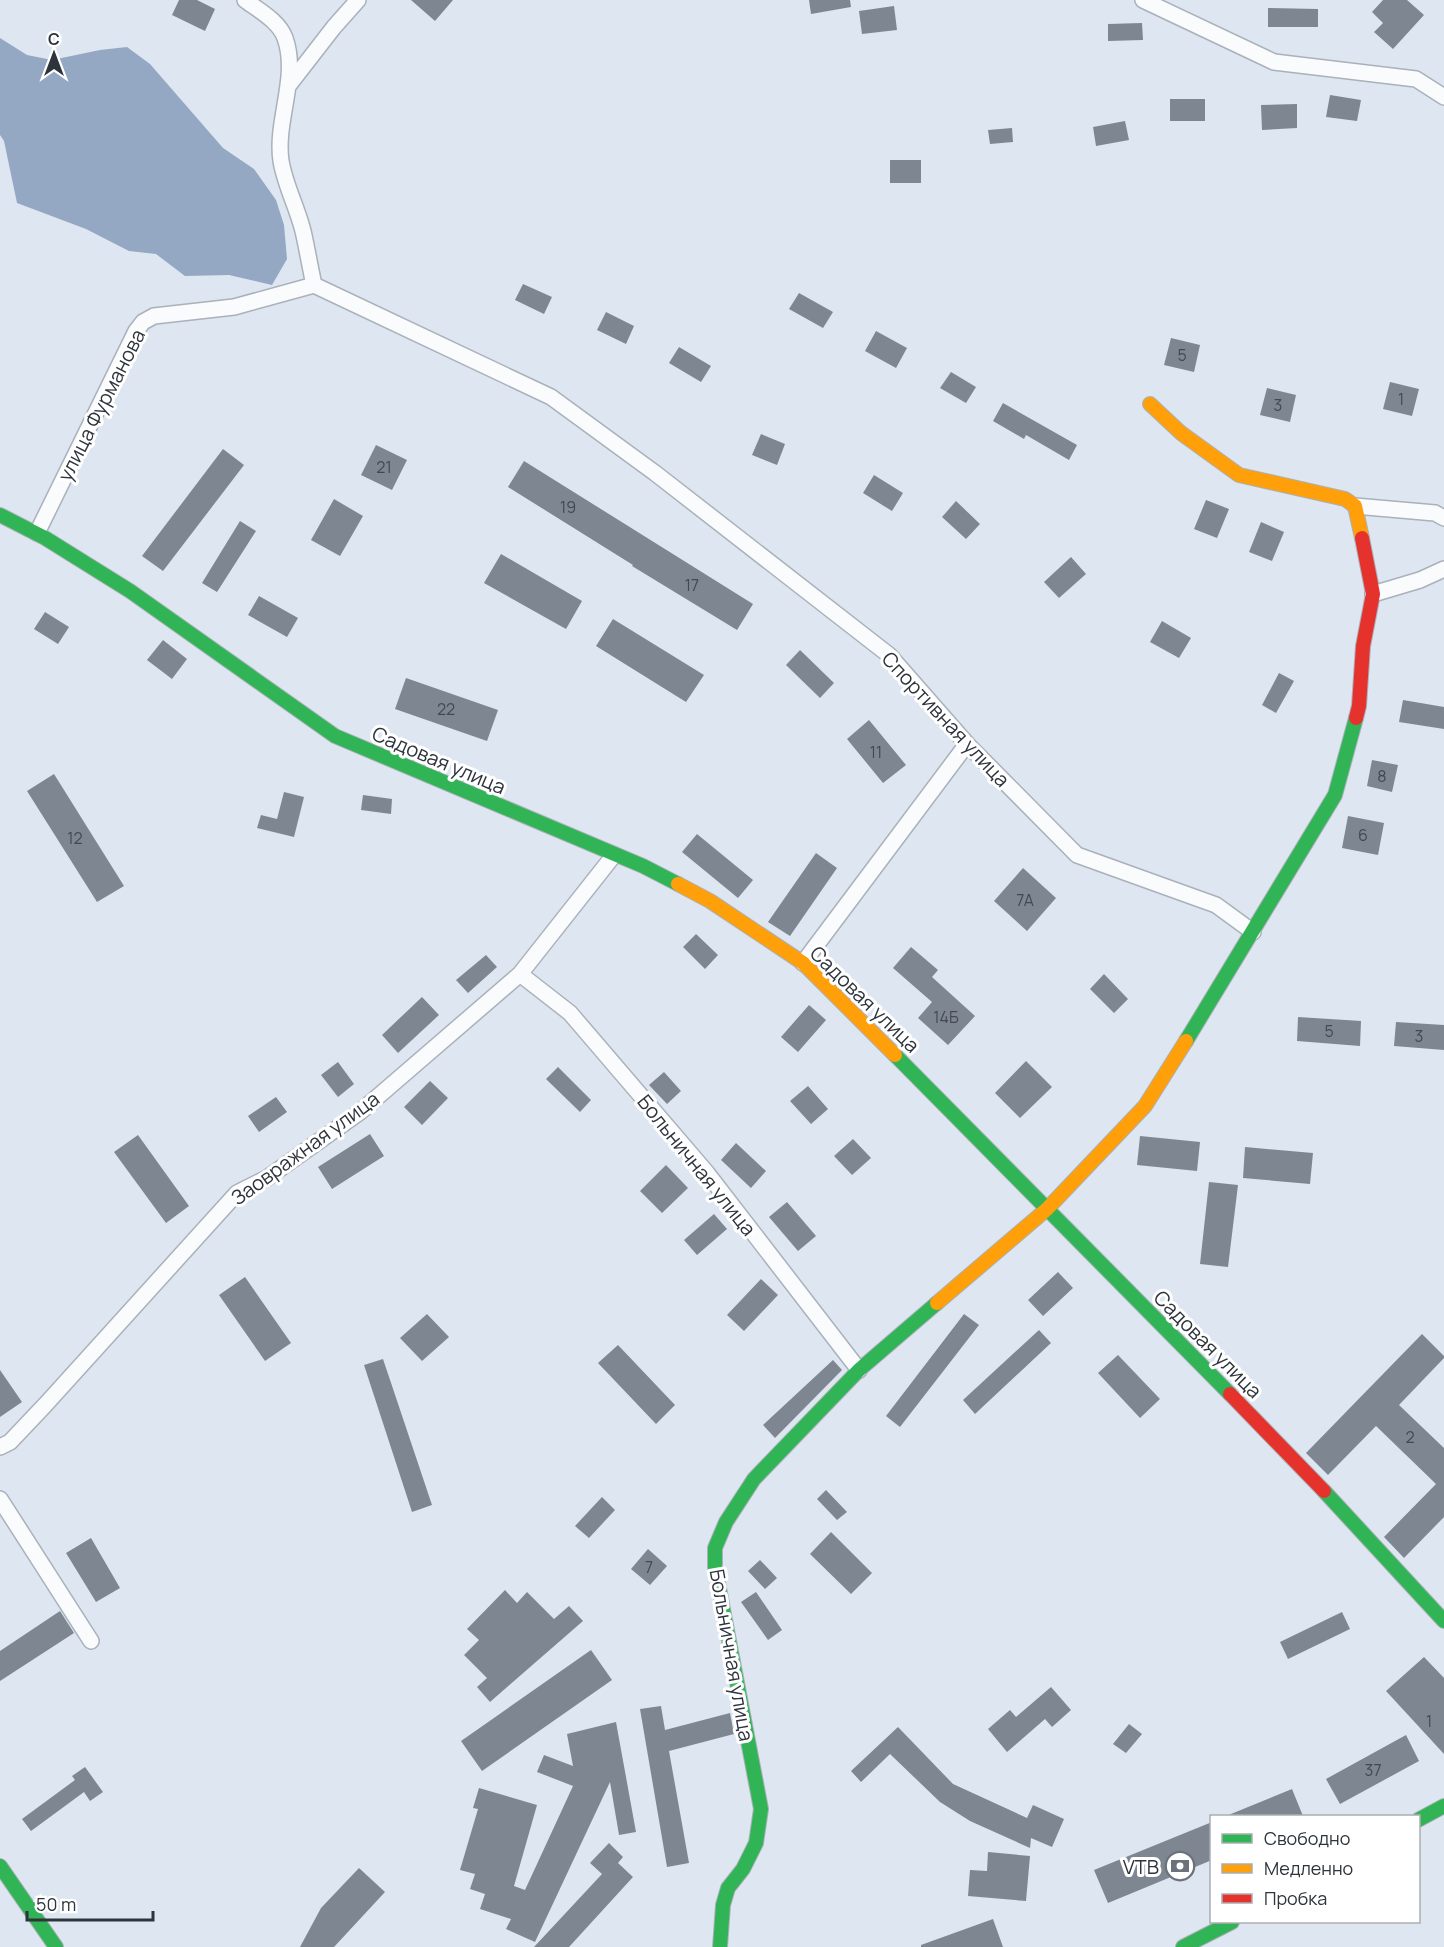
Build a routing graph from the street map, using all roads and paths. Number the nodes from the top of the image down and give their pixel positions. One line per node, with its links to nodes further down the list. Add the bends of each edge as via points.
1 (245, 0): 4 (street, via 277,25 285,37)
2 (358, 0): 4 (street)
3 (1143, 0): 5 (street, via 1274,62 1416,79)
4 (289, 85): 6 (street, via 281,159 303,230)
5 (1444, 97)
6 (314, 285): 11 (street, улица Фурманова, via 234,307 167,313 143,322); 14 (street, Спортивная улица, via 551,397 889,656)
7 (1150, 404): 8 (street, via 1239,475 1345,499)
8 (1355, 506): 10 (street, via 1435,513); 13 (street)
9 (0, 515): 11 (street, Садовая улица)
10 (1444, 518)
11 (36, 533): 15 (street, Садовая улица, via 114,578 335,736)
12 (1444, 568): 13 (street, via 1420,580)
13 (1373, 594): 16 (street, Больничная улица, via 1363,646 1359,706 1335,795)
14 (967, 744): 16 (street, Спортивная улица, via 1077,855 1216,905); 17 (street)
15 (614, 855): 17 (street, Садовая улица, via 710,900); 18 (street, Заовражная улица)
16 (1254, 932): 19 (street, Больничная улица, via 1145,1106)
17 (803, 963): 19 (street, Садовая улица)
18 (520, 974): 20 (street, Больничная улица, via 578,1022 707,1173); 21 (street, Заовражная улица, via 360,1112 267,1178 237,1193 46,1404 10,1442)
19 (1047, 1209): 20 (street, Больничная улица); 23 (street, Садовая улица, via 1288,1452)
20 (859, 1370): 30 (street, Больничная улица, via 754,1479 726,1522 715,1548 718,1594 761,1809 756,1842 728,1888)
21 (0, 1447)
22 (0, 1499): 24 (street)
23 (1444, 1621)
24 (91, 1641)
25 (1444, 1806): 26 (street)
26 (1420, 1819)
27 (1, 1870): 29 (street)
28 (1230, 1923): 31 (street)
29 (56, 1947)
30 (720, 1947)
31 (1183, 1947)

